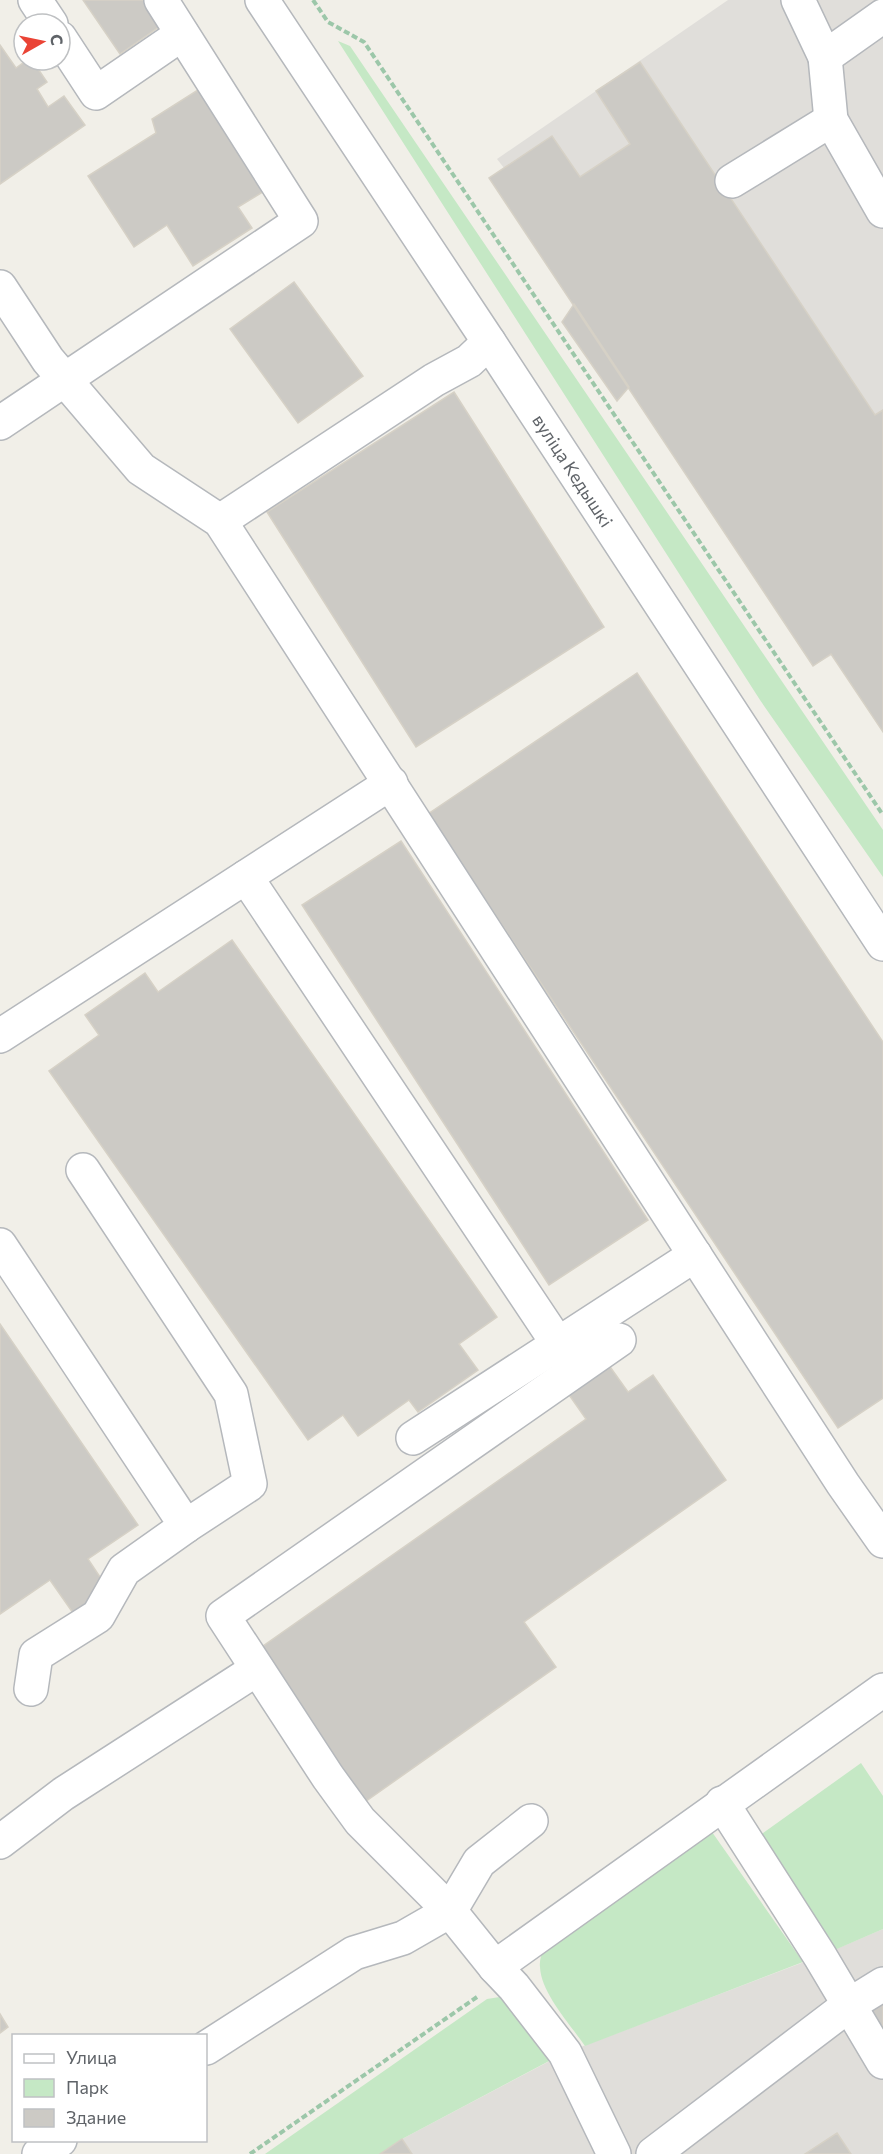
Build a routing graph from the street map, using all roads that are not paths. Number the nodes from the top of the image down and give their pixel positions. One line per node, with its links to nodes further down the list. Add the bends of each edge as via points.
1 (161, 0): 5 (street)
2 (262, 0): 12 (street, вуліца Кедышкі)
3 (798, 0): 7 (street)
4 (883, 16): 7 (street)
5 (182, 34): 6 (street, via 96,93); 13 (street, via 301,220)
6 (72, 56)
7 (825, 57): 8 (street)
8 (831, 120): 9 (street); 10 (street)
9 (732, 180)
10 (883, 211)
11 (0, 287): 13 (street)
12 (489, 342): 15 (street, via 469,361); 18 (street, вуліца Кедышкі)
13 (65, 379): 14 (street); 15 (street, via 141,469)
14 (0, 423)
15 (220, 521): 16 (street)
16 (391, 783): 17 (street); 22 (street)
17 (246, 877): 19 (street); 24 (street)
18 (883, 944)
19 (0, 1036)
20 (83, 1170): 26 (street, via 231,1394 250,1484)
21 (0, 1245): 26 (street)
22 (695, 1256): 24 (street); 27 (street)
23 (619, 1340): 28 (street, via 223,1616)
24 (558, 1344): 25 (street)
25 (413, 1438)
26 (186, 1526): 29 (street, via 124,1570 98,1616 36,1655)
27 (883, 1541)
28 (257, 1669): 33 (street, via 63,1794); 34 (street, via 360,1821)
29 (31, 1689)
30 (883, 1690): 31 (street)
31 (722, 1803): 35 (street); 37 (street)
32 (531, 1821): 34 (street, via 479,1862)
33 (0, 1842)
34 (450, 1911): 35 (street); 38 (street, via 403,1938 354,1953)
35 (500, 1972): 42 (street, via 565,2053)
36 (883, 1984): 37 (street)
37 (849, 2005): 39 (street); 43 (street)
38 (207, 2047)
39 (883, 2062)
40 (57, 2142): 41 (street)
41 (39, 2154)
42 (614, 2154)
43 (653, 2154)

